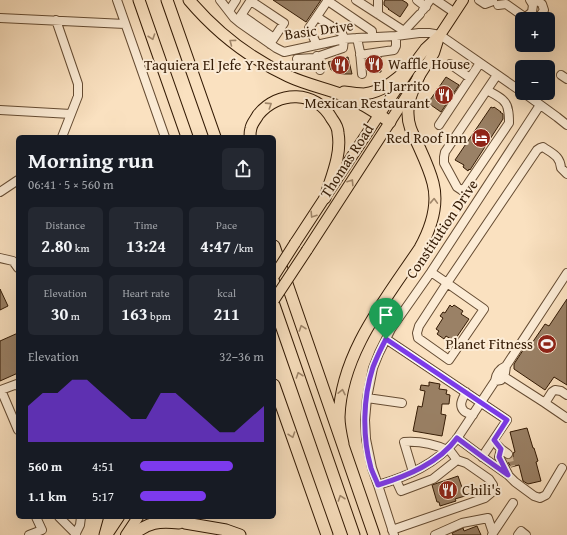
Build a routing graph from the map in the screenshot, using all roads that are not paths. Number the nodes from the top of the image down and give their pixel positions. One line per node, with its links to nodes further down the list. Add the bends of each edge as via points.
1 (117, 0): 28 (street)
2 (139, 0): 60 (highway, one-way to 60)
3 (167, 0): 61 (highway)
4 (190, 0): 49 (highway, one-way to 4, via 288,76 252,56 223,35)
5 (220, 0): 19 (street, Basic Drive)
6 (236, 0): 19 (street)
7 (251, 0): 26 (street); 34 (street, via 284,23)
8 (328, 0): 23 (street); 31 (street, via 372,31)
9 (356, 0): 22 (street)
10 (378, 0): 22 (street)
11 (417, 0): 18 (street)
12 (436, 0): 21 (street)
13 (462, 0): 21 (main road, Thomas Road)
14 (479, 0): 17 (street, via 485,4)
15 (530, 0): 17 (street, via 532,12 527,16 506,4)
16 (536, 0): 20 (street, via 542,4)
17 (495, 2): 24 (street)
18 (425, 8): 29 (street)
19 (229, 11): 26 (street, Basic Drive)
20 (543, 12)
21 (454, 13): 30 (main road, Thomas Road)
22 (378, 14): 29 (street)
23 (317, 16): 33 (street, via 342,33); 35 (street, via 309,28)
24 (515, 17)
25 (0, 18): 27 (street)
26 (239, 18): 34 (street, Basic Drive, via 249,30)
27 (56, 20): 28 (street); 53 (street, via 78,84 78,96)
28 (125, 24): 59 (street)
29 (401, 34): 30 (street, Basic Drive); 31 (street, Basic Drive); 36 (street, via 394,50)
30 (440, 35): 39 (street); 41 (main road, Thomas Road, via 424,49); 45 (main road, Thomas Road, via 434,53)
31 (372, 37): 32 (street, Basic Drive)
32 (358, 38): 33 (street, Basic Drive); 36 (street)
33 (344, 39): 35 (street, Basic Drive); 37 (street, via 343,48)
34 (272, 41): 35 (street, Basic Drive, via 284,52)
35 (317, 45)
36 (360, 55): 43 (street)
37 (317, 56): 38 (street); 42 (street)
38 (298, 59)
39 (480, 63): 44 (street); 46 (street)
40 (450, 64): 46 (street)
41 (413, 65): 49 (highway, via 392,83 378,90 364,94); 54 (main road, Thomas Road)
42 (320, 70)
43 (362, 74)
44 (497, 75): 47 (street); 48 (street)
45 (419, 76): 55 (main road, Thomas Road); 94 (highway, one-way to 45, via 340,406 352,358 370,324 420,248 431,224 434,184 408,121 410,99)
46 (470, 78): 56 (street)
47 (515, 87)
48 (487, 90): 48 (street, via 445,152 444,163 456,187 463,191 509,123 506,104)
49 (332, 91): 54 (highway, via 362,104)
50 (534, 100): 51 (street)
51 (540, 104): 57 (street); 70 (street, Constitution Drive)
52 (0, 110): 53 (street)
53 (71, 114): 58 (street)
54 (379, 115): 55 (highway); 66 (main road, Thomas Road)
55 (390, 122): 74 (main road, Thomas Road, one-way to 55, bridge)
56 (439, 125)
57 (567, 125)
58 (63, 135)
59 (164, 135)
60 (186, 135)
61 (214, 135)
62 (250, 135): 66 (highway, one-way to 66, via 250,128 263,108 280,98 292,96 311,99 321,105 336,124 339,145)
63 (567, 174): 73 (street, via 561,168 557,157 543,147 537,150)
64 (16, 181): 65 (street)
65 (0, 192)
66 (325, 198): 71 (main road, Thomas Road, one-way to 71, bridge)
67 (276, 252): 94 (highway, one-way to 67)
68 (0, 258): 69 (street, via 13,261)
69 (16, 265)
70 (431, 272): 73 (street); 76 (street, Constitution Drive)
71 (276, 273)
72 (567, 273): 77 (street)
73 (447, 283): 73 (street, via 484,309 449,360 418,338 417,333)
74 (276, 297)
75 (276, 311): 122 (highway, one-way to 75)
76 (386, 339): 83 (street); 85 (street, Constitution Drive, via 373,368)
77 (506, 366): 78 (street); 79 (street, via 500,369)
78 (503, 376): 79 (street, via 501,380); 87 (street)
79 (495, 381): 86 (street)
80 (16, 386): 81 (street)
81 (0, 390): 91 (street)
82 (276, 391): 121 (highway, one-way to 121)
83 (466, 392): 86 (street); 89 (street, via 461,405 464,411)
84 (567, 395): 87 (street, via 555,390)
85 (367, 398): 88 (street); 103 (street, Constitution Drive, via 366,439)
86 (481, 402): 89 (street); 93 (street, via 507,420)
87 (544, 403): 90 (street)
88 (402, 404)
89 (473, 415): 92 (street)
90 (567, 418)
91 (16, 426)
92 (457, 438): 95 (street); 96 (street)
93 (494, 440): 96 (street); 101 (street, via 504,452 499,457)
94 (343, 444): 123 (highway)
95 (448, 449): 97 (street); 100 (street, via 435,460); 100 (street, via 413,441 404,442)
96 (482, 457): 101 (street)
97 (457, 460): 102 (street, via 433,479 402,491); 113 (street, via 466,463 489,479 493,485 491,493 485,498)
98 (512, 467): 101 (street)
99 (562, 468): 101 (street, via 546,495 540,498)
100 (413, 472): 102 (street)
101 (508, 475)
102 (396, 480): 103 (street)
103 (378, 485): 113 (street, Constitution Drive)
104 (513, 503): 114 (street)
105 (37, 519): 115 (street, via 42,530)
106 (61, 519): 116 (street)
107 (82, 519): 116 (street)
108 (110, 519): 117 (highway)
109 (118, 519): 117 (main road)
110 (137, 519): 118 (main road)
111 (175, 519): 112 (highway)
112 (185, 523): 119 (highway, via 154,523 141,528); 120 (highway)
113 (393, 532)
114 (493, 534): 124 (street, via 488,518 462,523)
115 (29, 535)
116 (76, 535)
117 (106, 535)
118 (126, 535)
119 (133, 535)
120 (240, 535)
121 (327, 535)
122 (354, 535)
123 (374, 535)
124 (435, 535)
125 (518, 535): 126 (street, via 521,532)
126 (526, 535)

